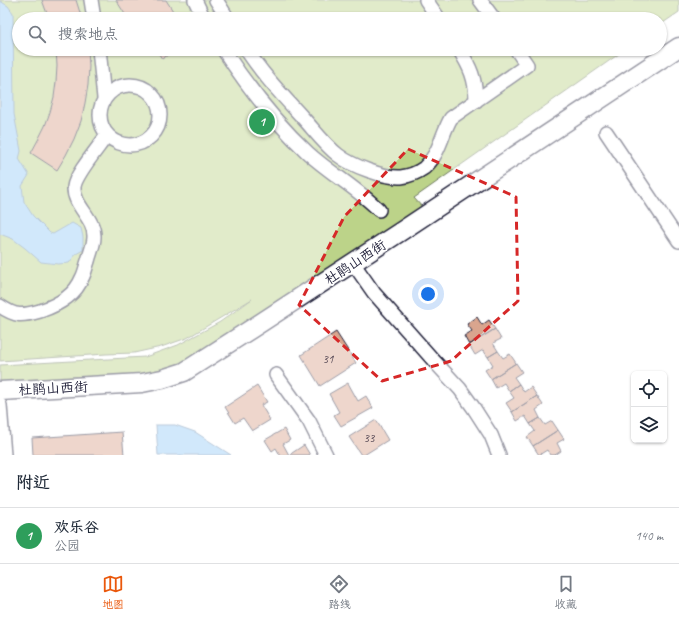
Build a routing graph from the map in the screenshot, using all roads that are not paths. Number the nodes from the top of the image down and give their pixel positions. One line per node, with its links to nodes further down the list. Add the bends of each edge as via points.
1 (91, 0): 6 (street)
2 (195, 0): 7 (street)
3 (216, 0): 8 (street)
4 (426, 0): 9 (street)
5 (480, 0): 10 (street)
6 (93, 12)
7 (201, 12)
8 (224, 12)
9 (434, 12)
10 (489, 12)
11 (679, 48): 18 (street, 杜鹃山西街)
12 (100, 56): 20 (street)
13 (228, 56): 22 (street)
14 (251, 56): 19 (street)
15 (463, 56): 21 (street, via 473,76)
16 (521, 56): 21 (street, via 527,65)
17 (667, 56): 27 (street, 杜鹃山西街)
18 (667, 56)
19 (283, 96): 21 (street, via 338,155 365,170 400,177 414,174 424,168 440,147 452,118); 22 (street)
20 (104, 98): 24 (street, via 99,117); 24 (street, via 120,86 138,86 153,95 161,113 158,128 141,144 125,146)
21 (476, 100)
22 (269, 111): 25 (street, via 307,152)
23 (606, 132): 26 (street)
24 (107, 136): 28 (street, via 77,177 74,187 76,198 92,225 94,234 94,242 82,279 65,300 51,308 19,315)
25 (379, 210)
26 (679, 241)
27 (353, 263): 30 (street, 杜鹃山西街, via 184,372 142,383); 34 (street, via 374,293 473,406 491,435)
28 (0, 306)
29 (276, 375): 33 (street, via 309,421)
30 (0, 391)
31 (0, 405): 32 (street)
32 (4, 455)
33 (326, 455)
34 (499, 455)

